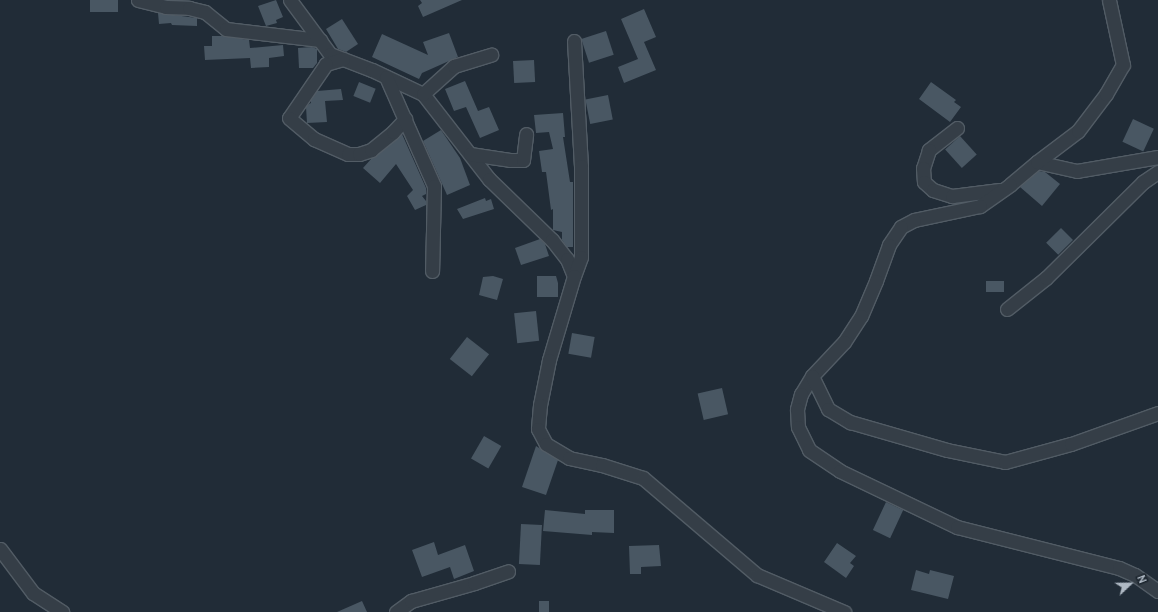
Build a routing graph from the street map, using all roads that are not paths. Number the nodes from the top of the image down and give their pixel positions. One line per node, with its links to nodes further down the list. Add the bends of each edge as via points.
1 (138, 0): 4 (street, via 166,7)
2 (290, 0): 5 (street)
3 (1110, 0): 16 (street, via 1123,65 1106,94 1078,131)
4 (188, 4): 5 (street, via 205,12 226,29)
5 (320, 40): 8 (street, via 330,54)
6 (574, 41): 20 (street, via 582,225 581,257)
7 (491, 55): 10 (street, via 454,66)
8 (343, 59): 9 (street); 11 (street, via 326,64 289,118 314,139 348,154 371,150)
9 (386, 77): 10 (street); 11 (street)
10 (423, 94): 14 (street)
11 (405, 119): 19 (street, via 434,186)
12 (957, 128): 18 (street, via 929,150 923,168 924,182 933,190 952,196)
13 (526, 134): 14 (street, via 523,160)
14 (470, 154): 20 (street, via 489,179 552,240 567,259)
15 (1158, 157): 16 (street, via 1077,171)
16 (1037, 162): 18 (street)
17 (1158, 172): 21 (street, via 1143,182 1046,278)
18 (1004, 190): 22 (street, via 980,206 914,220 901,227 889,245 861,316 844,342)
19 (432, 271)
20 (574, 276): 29 (street, via 549,360 540,404 538,429 546,444 569,458 644,478 757,575)
21 (1007, 309)
22 (812, 376): 23 (street, via 828,409 850,422 947,450 1005,462 1070,444); 26 (street, via 801,394 797,409 798,427 809,450 840,471 958,527 1119,568 1135,575)
23 (1158, 413)
24 (0, 549): 27 (street, via 33,593)
25 (508, 571): 28 (street, via 411,601)
26 (1158, 591)
27 (62, 612)
28 (396, 612)
29 (844, 612)

